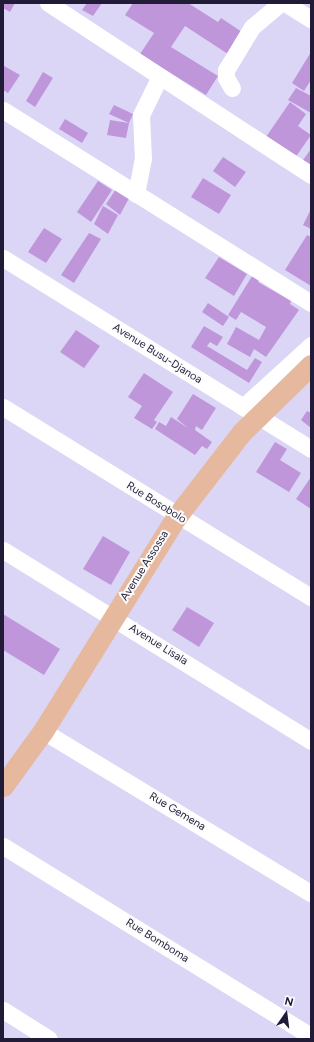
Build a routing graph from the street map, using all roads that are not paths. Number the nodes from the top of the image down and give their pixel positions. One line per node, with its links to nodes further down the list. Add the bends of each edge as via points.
1 (48, 3): 5 (street)
2 (281, 3): 6 (street, via 252,28 226,70 226,78)
3 (285, 3): 4 (street)
4 (311, 19)
5 (160, 76): 8 (street); 9 (street, via 141,115 143,159)
6 (232, 88)
7 (3, 110): 9 (street)
8 (311, 175)
9 (136, 194): 11 (street)
10 (3, 258): 16 (street, Avenue Busu-Djanoa)
11 (311, 303)
12 (311, 345): 16 (street)
13 (311, 365): 14 (main road, Avenue Assossa)
14 (302, 381): 16 (main road, Avenue Assossa)
15 (3, 407): 18 (street, Rue Bosobolo)
16 (250, 412): 17 (street, Avenue Busu-Djanoa); 18 (main road, Avenue Assossa)
17 (311, 449)
18 (176, 516): 20 (street, Rue Bosobolo); 21 (main road, Avenue Assossa)
19 (3, 550): 21 (street, Avenue Lisala)
20 (311, 597)
21 (113, 616): 22 (main road, Avenue Assossa); 23 (street, Avenue Lisala)
22 (43, 731): 24 (main road, Avenue Assossa); 26 (street, Rue Gemena)
23 (311, 741)
24 (3, 786)
25 (3, 846): 28 (street, Rue Bomboma)
26 (311, 893)
27 (3, 1010): 29 (street)
28 (311, 1036)
29 (49, 1039)

